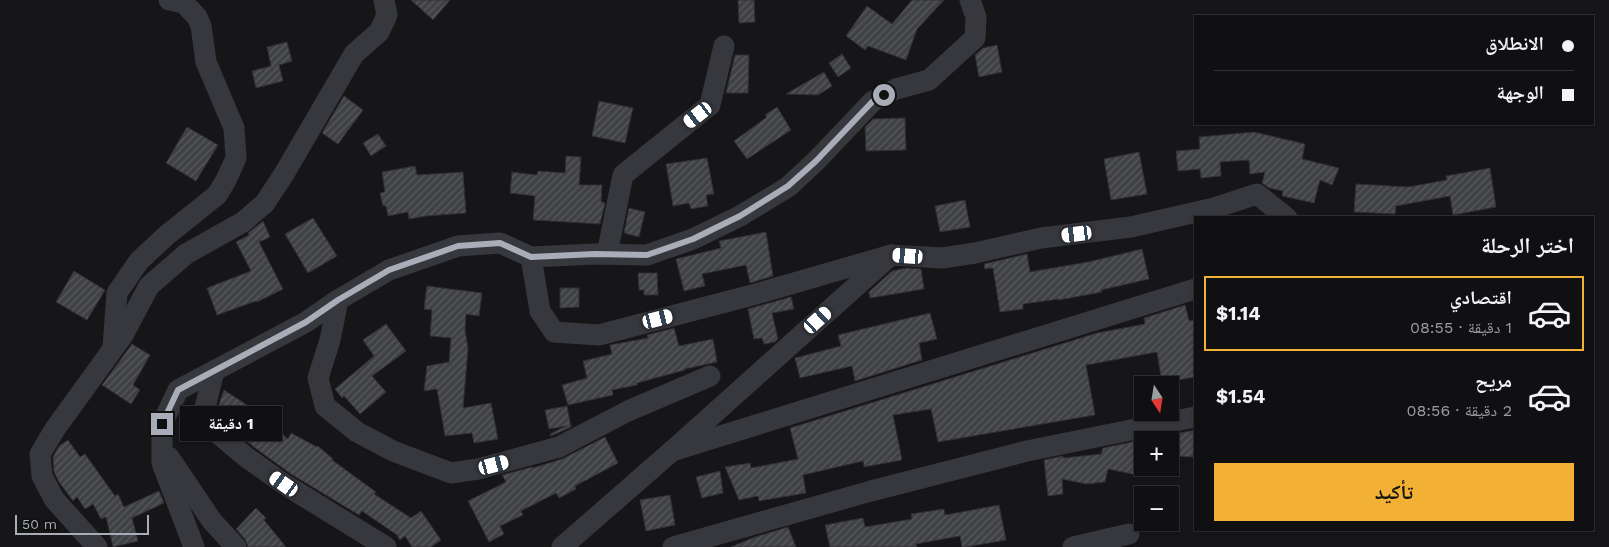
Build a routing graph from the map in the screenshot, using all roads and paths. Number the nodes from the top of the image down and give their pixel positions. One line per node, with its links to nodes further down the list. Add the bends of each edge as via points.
1 (169, 0): 11 (street, via 184,3 201,26 206,62 234,128 236,158 217,194 139,261 116,293)
2 (384, 0): 11 (street, via 387,15 379,32 354,54 265,203 243,222 186,254 150,286)
3 (970, 0): 6 (street, via 976,17 975,38 929,80 896,89 873,101 788,186 740,216 693,239 647,255)
4 (724, 46): 6 (street, via 710,105 623,175)
5 (1284, 216): 7 (street, via 1257,194 1214,208 1131,227 1041,238 976,253 942,258)
6 (607, 254): 8 (street)
7 (891, 255): 8 (street, via 599,335 554,332 540,311); 16 (street)
8 (531, 257): 10 (street, via 500,243 458,246 389,270)
9 (1194, 289): 16 (street)
10 (338, 300): 12 (street, via 306,322); 13 (street, via 318,378 325,406 357,432 393,451 451,473 559,447 628,410)
11 (113, 350): 18 (street, via 40,454 42,476 54,499)
12 (214, 371): 15 (street, via 178,390 162,424); 21 (street, via 204,412 215,431 284,484)
13 (710, 376)
14 (1194, 417): 23 (street, via 1027,451)
15 (162, 447): 19 (street, via 162,463); 20 (street, via 212,521)
16 (672, 451): 22 (street)
17 (1129, 534): 24 (street)
18 (97, 547)
19 (194, 547)
20 (236, 547)
21 (386, 547)
22 (562, 547)
23 (673, 547)
24 (1073, 547)

